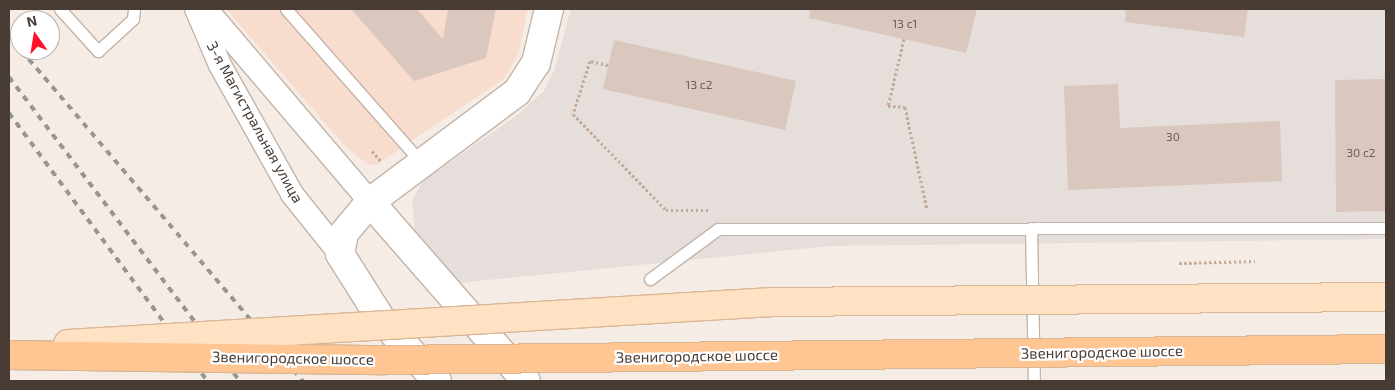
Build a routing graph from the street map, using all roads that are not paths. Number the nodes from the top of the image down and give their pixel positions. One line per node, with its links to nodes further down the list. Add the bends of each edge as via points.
1 (60, 9): 2 (lane, via 98,51 134,19)
2 (134, 9)
3 (196, 9): 11 (street, 3-я Магистральная улица, via 220,65 292,194)
4 (206, 9): 8 (street, 3-я Магистральная улица)
5 (286, 9): 7 (lane)
6 (549, 9): 7 (street, via 528,79 505,102)
7 (421, 162): 8 (street)
8 (370, 202): 11 (street, via 344,233); 18 (street, 3-я Магистральная улица)
9 (1031, 228): 10 (lane); 12 (lane, via 718,228); 19 (lane)
10 (1386, 228)
11 (340, 254): 17 (street, 3-я Магистральная улица, via 382,319)
12 (650, 279)
13 (1386, 298): 14 (main road, bridge, via 773,302)
14 (9, 347)
15 (1386, 349): 16 (main road, Звенигородское шоссе, bridge, via 384,360)
16 (9, 354)
17 (437, 381)
18 (526, 381)
19 (1034, 381)

